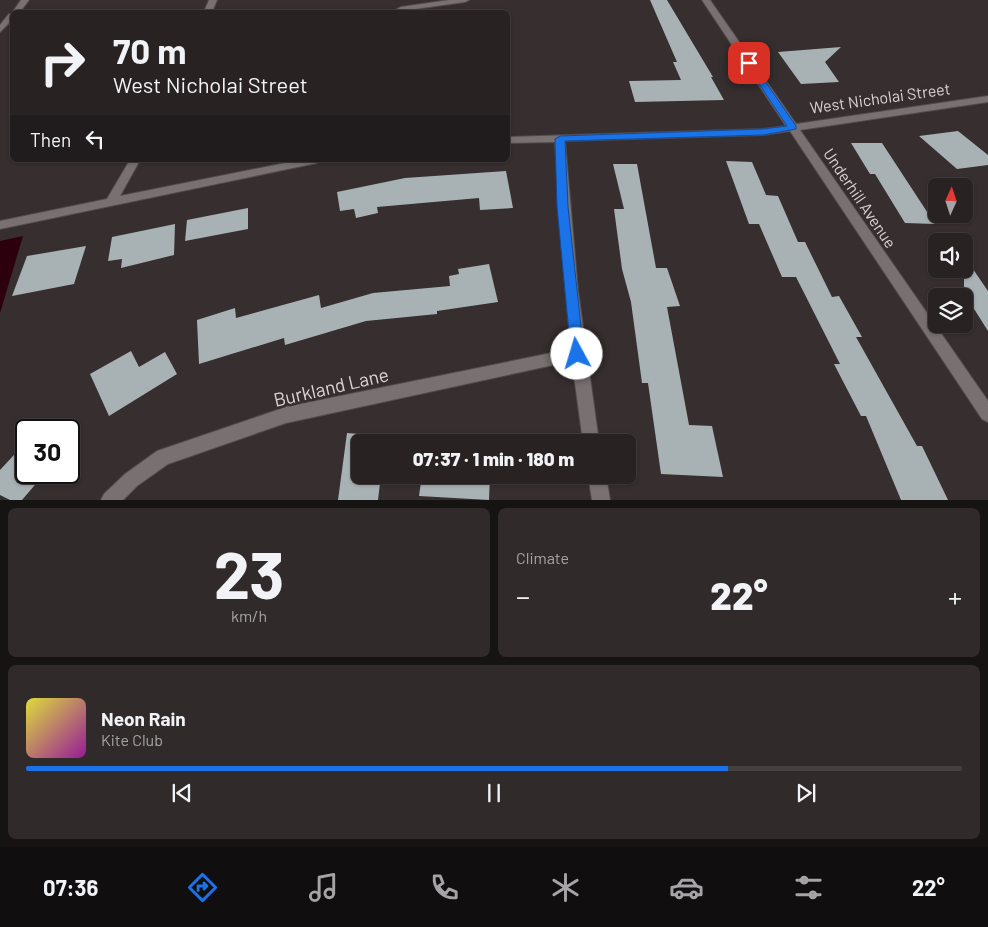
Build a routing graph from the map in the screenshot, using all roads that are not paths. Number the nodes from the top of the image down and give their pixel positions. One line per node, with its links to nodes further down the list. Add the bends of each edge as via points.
1 (465, 0): 3 (street)
2 (706, 0): 7 (street, Underhill Avenue)
3 (407, 10)
4 (10, 18): 5 (street)
5 (0, 30)
6 (988, 98): 7 (street, West Nicholai Street)
7 (793, 128): 8 (street, West Nicholai Street, via 763,132); 15 (street, Underhill Avenue)
8 (560, 139): 9 (street, West Nicholai Street); 14 (street, via 562,207)
9 (510, 140)
10 (134, 162): 12 (street)
11 (307, 162): 12 (street)
12 (111, 202): 13 (street)
13 (0, 225)
14 (577, 354): 16 (street); 18 (street, Burkland Lane, via 286,415 163,457)
15 (988, 414)
16 (591, 434)
17 (598, 484): 19 (street)
18 (110, 500)
19 (600, 500)

